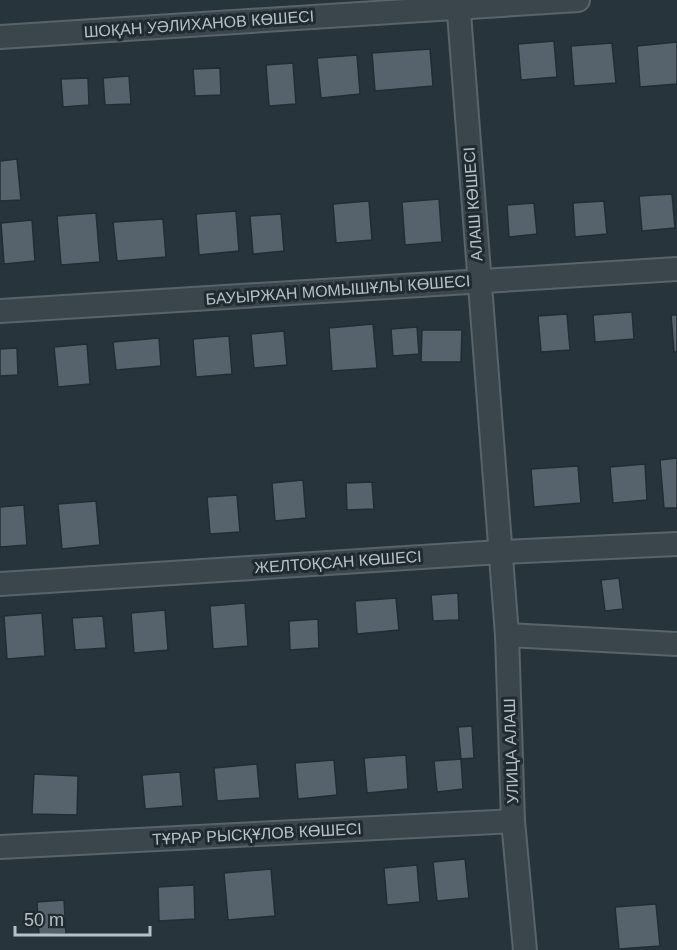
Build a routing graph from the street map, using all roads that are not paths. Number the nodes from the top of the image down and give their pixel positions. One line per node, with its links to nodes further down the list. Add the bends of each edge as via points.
1 (578, 0): 2 (street, ШОҚАН УӘЛИХАНОВ КӨШЕСІ)
2 (458, 3): 3 (street, ШОҚАН УӘЛИХАНОВ КӨШЕСІ); 5 (street, АЛАШ КӨШЕСІ)
3 (0, 37)
4 (677, 269): 5 (street, БАУЫРЖАН МОМЫШҰЛЫ КӨШЕСІ)
5 (479, 281): 6 (street, БАУЫРЖАН МОМЫШҰЛЫ КӨШЕСІ); 8 (street, АЛАШ КӨШЕСІ)
6 (0, 311)
7 (677, 544): 8 (street, ЖЕЛТОҚСАН КӨШЕСІ)
8 (500, 552): 9 (street, ЖЕЛТОҚСАН КӨШЕСІ); 10 (street, УЛИЦА АЛАШ)
9 (0, 584)
10 (507, 635): 11 (street); 12 (street, УЛИЦА АЛАШ)
11 (677, 644)
12 (513, 821): 13 (street, ТҰРАР РЫСҚҰЛОВ КӨШЕСІ); 14 (street, УЛИЦА АЛАШ)
13 (0, 848)
14 (525, 950)

